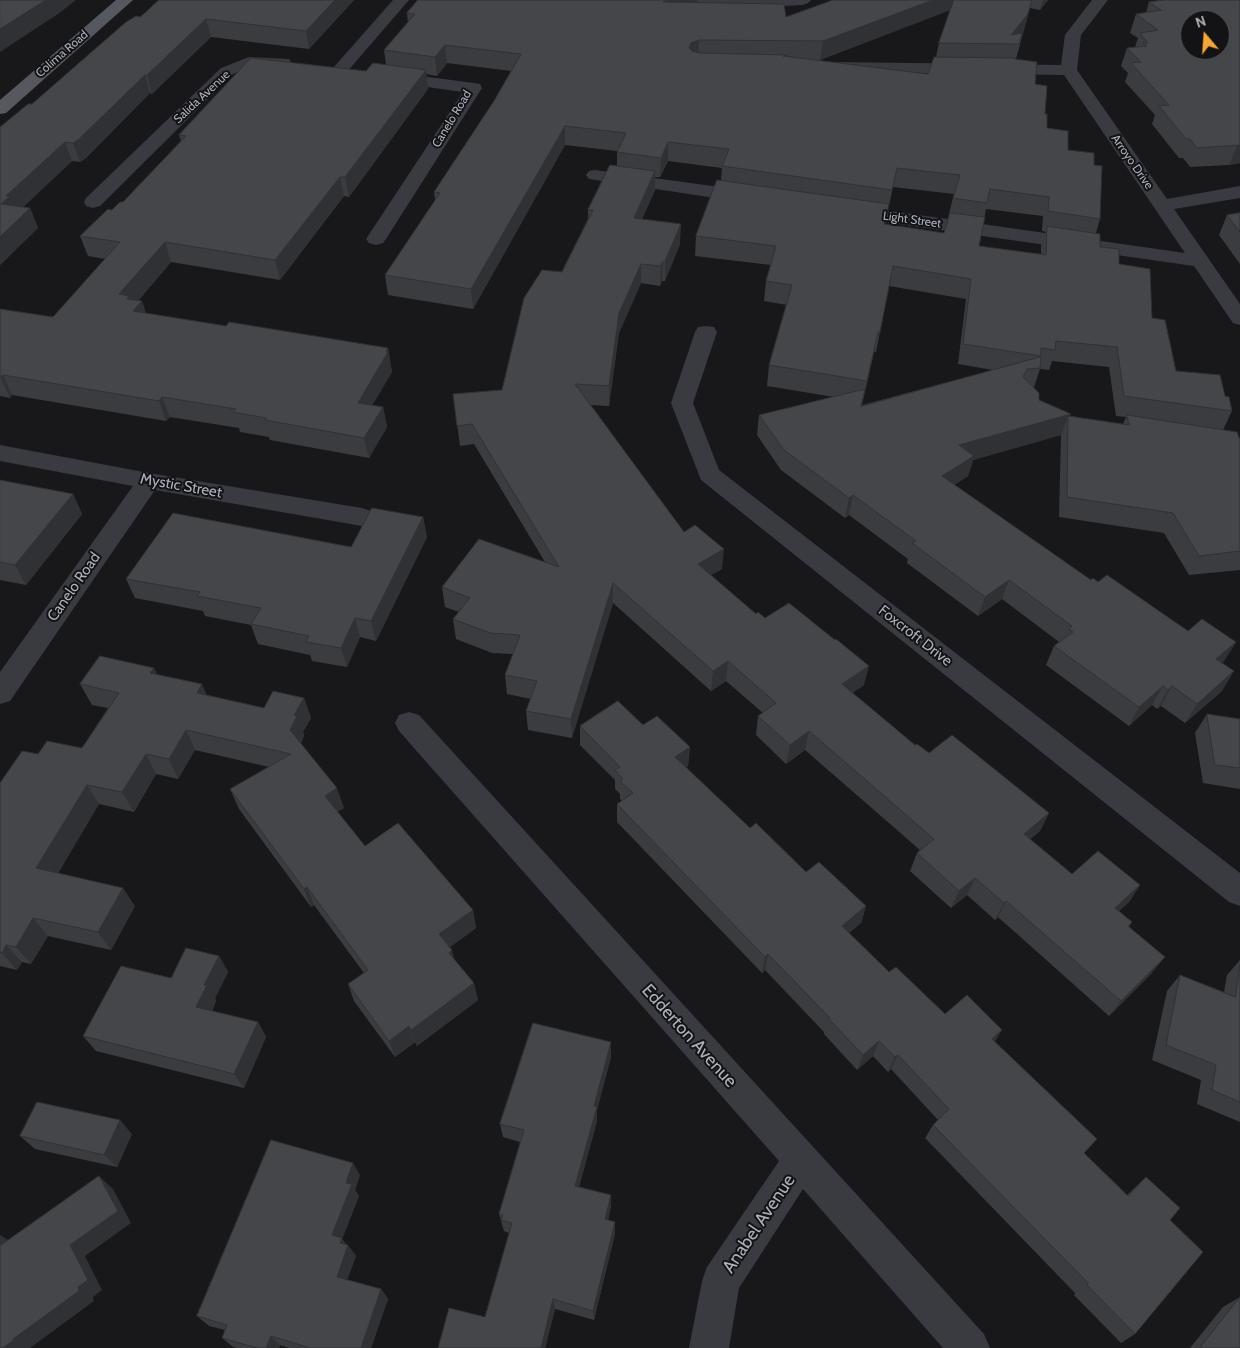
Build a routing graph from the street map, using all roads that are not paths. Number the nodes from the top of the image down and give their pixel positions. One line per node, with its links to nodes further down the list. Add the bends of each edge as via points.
1 (125, 0): 11 (main road, Colima Road)
2 (401, 0): 9 (street, via 331,69)
3 (701, 0): 4 (street)
4 (803, 0)
5 (1100, 0): 8 (street, via 1073,35)
6 (296, 64): 15 (street, Salida Avenue, via 249,62 227,71)
7 (826, 67): 8 (street)
8 (1069, 70): 16 (street, Arroyo Drive)
9 (359, 72)
10 (378, 75): 18 (street, Canelo Road, via 474,88)
11 (0, 109)
12 (595, 175): 14 (street)
13 (1240, 192): 16 (street)
14 (771, 200)
15 (93, 202)
16 (1162, 206): 19 (street, Arroyo Drive)
17 (830, 208): 19 (street, Light Street)
18 (376, 239)
19 (1199, 260): 20 (street, Arroyo Drive)
20 (1240, 319)
21 (706, 332): 27 (street, Foxcroft Drive, via 682,403 709,474)
22 (0, 452): 23 (street, Mystic Street)
23 (149, 481): 24 (street, Mystic Street); 25 (street, Canelo Road)
24 (362, 517)
25 (0, 692)
26 (409, 723): 28 (street, Edderton Avenue)
27 (1240, 892)
28 (801, 1160): 29 (street, Anabel Avenue, via 721,1281); 30 (street, Edderton Avenue)
29 (709, 1348)
30 (970, 1348)

